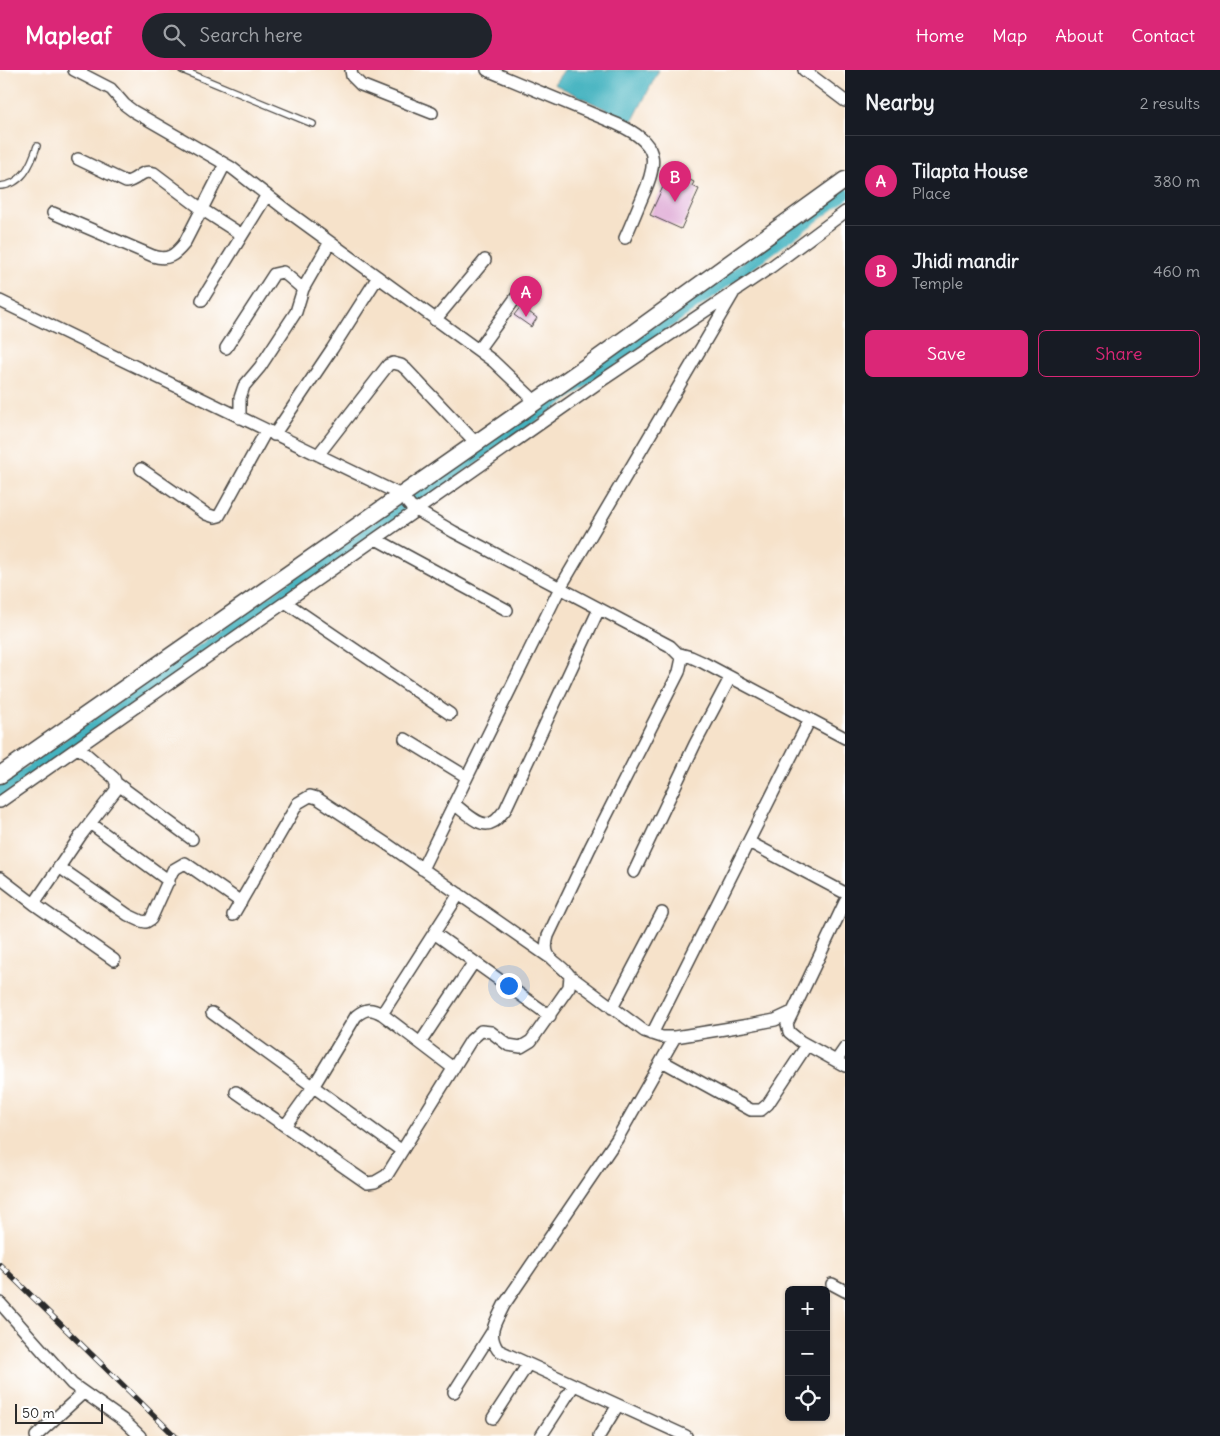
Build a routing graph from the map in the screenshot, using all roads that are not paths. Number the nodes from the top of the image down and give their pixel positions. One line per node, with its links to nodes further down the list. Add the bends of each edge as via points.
1 (74, 70): 11 (street, via 111,89 133,111)
2 (182, 70): 8 (lane)
3 (351, 70): 7 (street, via 361,85)
4 (487, 70): 19 (street, via 625,127 643,140 651,152 652,173)
5 (804, 70): 6 (street)
6 (845, 101)
7 (432, 113)
8 (313, 124)
9 (37, 146): 13 (lane, via 23,175 15,182)
10 (78, 159): 15 (street, via 126,182 147,171 154,173)
11 (225, 164): 14 (street); 15 (street)
12 (845, 180): 31 (street)
13 (0, 186)
14 (267, 195): 18 (street); 20 (street)
15 (203, 210): 17 (street, via 176,254 161,259); 18 (street)
16 (845, 212): 25 (street)
17 (53, 213)
18 (242, 236): 26 (street)
19 (625, 238)
20 (330, 242): 22 (street); 24 (street)
21 (485, 260): 28 (street)
22 (378, 277): 28 (street); 33 (street, via 332,349)
23 (525, 285): 30 (street)
24 (303, 289): 29 (street, via 283,272 274,274); 32 (street, via 296,312 244,386)
25 (734, 292): 37 (street); 39 (street)
26 (202, 300)
27 (0, 301): 32 (street)
28 (436, 320): 30 (street)
29 (226, 348)
30 (478, 350): 31 (street)
31 (535, 401): 34 (street)
32 (240, 418): 33 (street)
33 (270, 433): 35 (street); 36 (street, via 215,518)
34 (476, 443): 35 (street, via 406,369 392,363); 37 (street)
35 (318, 455): 37 (street)
36 (141, 469)
37 (408, 503): 38 (street); 39 (street, via 454,532); 50 (street)
38 (376, 539): 40 (street); 42 (street)
39 (560, 588): 41 (street); 51 (street)
40 (285, 602): 45 (street); 49 (street)
41 (598, 609): 43 (street); 54 (street, via 505,810 495,822 487,825)
42 (507, 610)
43 (680, 654): 44 (street); 71 (street, via 680,672 548,936 545,947)
44 (730, 678): 46 (street); 60 (street)
45 (450, 714)
46 (810, 719): 47 (street); 57 (street)
47 (845, 738)
48 (405, 739): 51 (street)
49 (79, 748): 52 (street); 53 (street)
50 (0, 775)
51 (468, 777): 54 (street)
52 (116, 783): 55 (street, via 116,790); 56 (street)
53 (0, 802)
54 (454, 804): 59 (street)
55 (90, 823): 58 (street); 62 (street)
56 (192, 839)
57 (749, 842): 63 (street); 80 (street)
58 (59, 867): 62 (street, via 141,922 151,919); 67 (street)
59 (422, 869): 64 (street); 65 (street, via 310,796 298,803)
60 (634, 872)
61 (0, 878): 67 (street)
62 (168, 881): 65 (street, via 173,870 185,863)
63 (845, 893)
64 (459, 894): 70 (street); 71 (street)
65 (241, 902): 69 (street)
66 (845, 902): 76 (street)
67 (34, 904): 72 (street)
68 (662, 913): 75 (street)
69 (233, 915)
70 (434, 933): 73 (street); 78 (street)
71 (549, 957): 74 (street)
72 (114, 960)
73 (474, 962): 79 (street); 82 (street)
74 (570, 976): 75 (street); 79 (street, via 569,987)
75 (612, 1008): 80 (street)
76 (792, 1012): 81 (street, via 767,1022); 83 (street, via 787,1024 789,1032)
77 (212, 1013): 88 (street)
78 (382, 1014): 82 (street); 88 (street, via 373,1009 364,1010 356,1016)
79 (550, 1016): 87 (street, via 531,1041 521,1047 508,1045 491,1032 481,1031 471,1040)
80 (652, 1034): 81 (street)
81 (675, 1037): 85 (street)
82 (420, 1043): 87 (street)
83 (807, 1045): 85 (street, via 761,1110 751,1110); 86 (street)
84 (845, 1048): 86 (street)
85 (662, 1061): 95 (street, via 617,1140 504,1305)
86 (841, 1064)
87 (453, 1068): 91 (street)
88 (313, 1087): 90 (street); 91 (street)
89 (236, 1092): 90 (street)
90 (285, 1126): 91 (street, via 366,1183 387,1175)
91 (402, 1151)
92 (832, 1284): 93 (street)
93 (845, 1291)
94 (0, 1303): 99 (street)
95 (492, 1332): 96 (street, via 492,1341 498,1350); 98 (street)
96 (528, 1364): 97 (street); 101 (street)
97 (574, 1384): 100 (street); 105 (street)
98 (454, 1392)
99 (83, 1393): 103 (street); 104 (street, via 123,1420)
100 (618, 1405): 102 (street); 106 (street)
101 (494, 1418)
102 (662, 1431): 107 (street)
103 (36, 1436)
104 (140, 1436)
105 (541, 1436)
106 (599, 1436)
107 (686, 1436)

